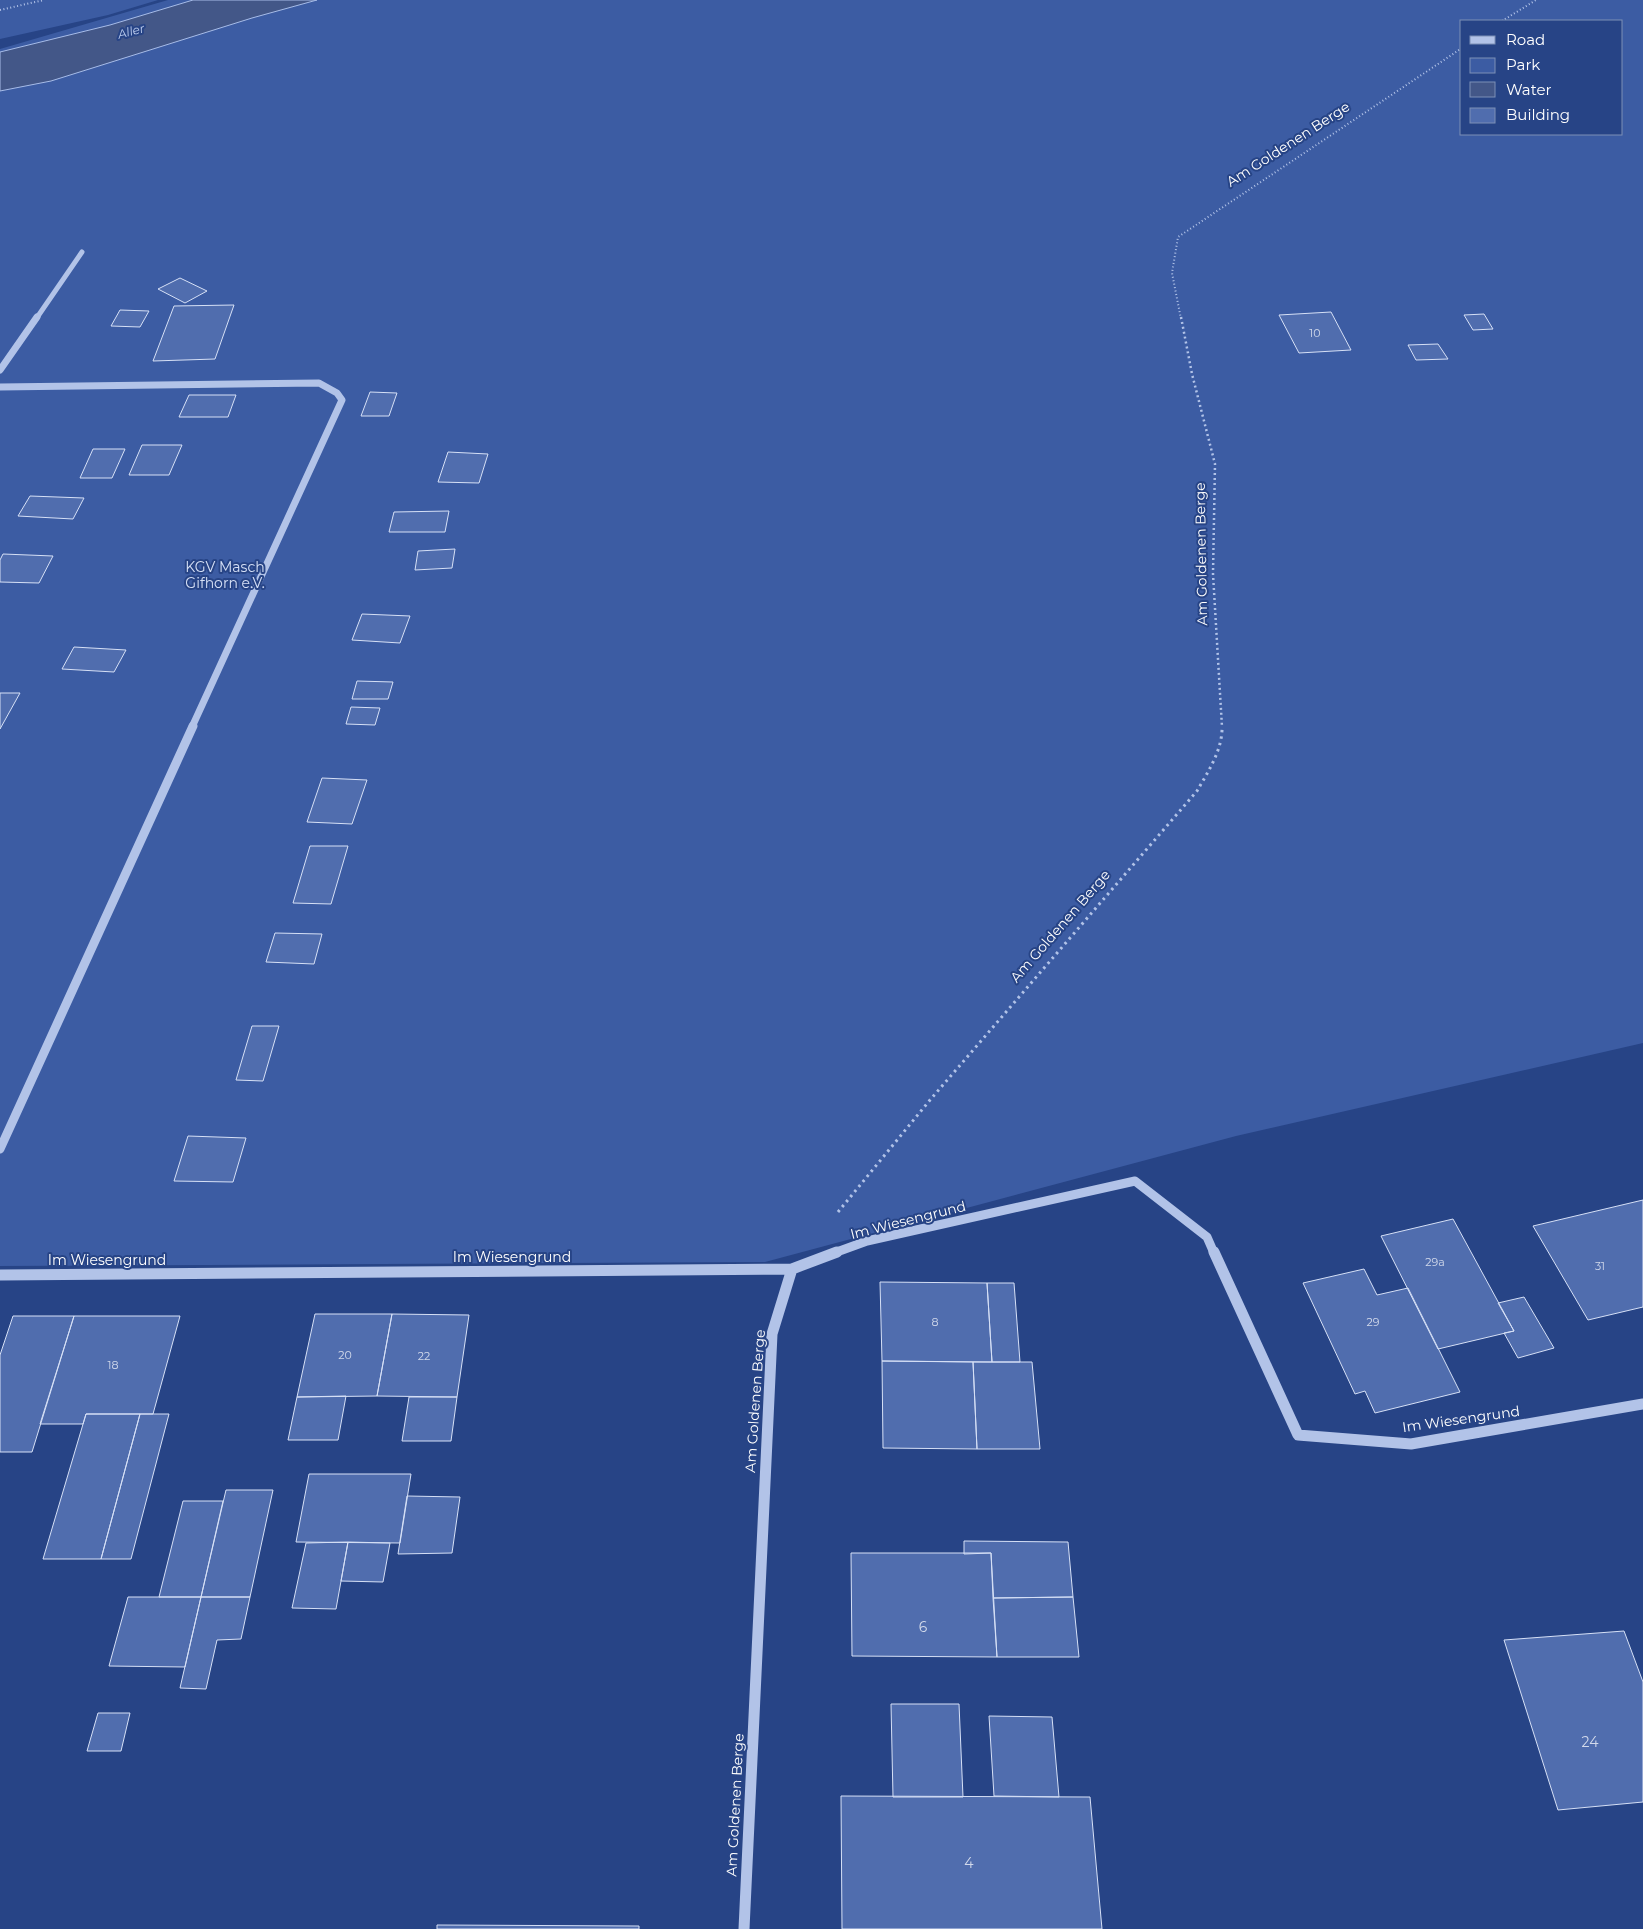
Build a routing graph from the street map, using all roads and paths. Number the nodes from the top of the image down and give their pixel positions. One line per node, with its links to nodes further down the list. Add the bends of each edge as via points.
1 (44, 0): 3 (path)
2 (1536, 0): 4 (path)
3 (0, 10)
4 (1504, 20)
5 (1460, 49): 10 (path, Am Goldenen Berge, via 1178,238 1172,273 1192,374 1215,464 1214,574 1222,734 1210,769 1197,791 930,1100)
6 (82, 252): 7 (lane)
7 (0, 370)
8 (0, 387): 9 (street, via 319,383 337,393 342,400)
9 (0, 1150)
10 (836, 1215)
11 (792, 1269): 12 (street, Im Wiesengrund); 13 (street, Im Wiesengrund, via 867,1242 1136,1181 1207,1238 1298,1436 1411,1444); 14 (street, Am Goldenen Berge, via 772,1334)
12 (0, 1275)
13 (1643, 1404)
14 (744, 1929)

